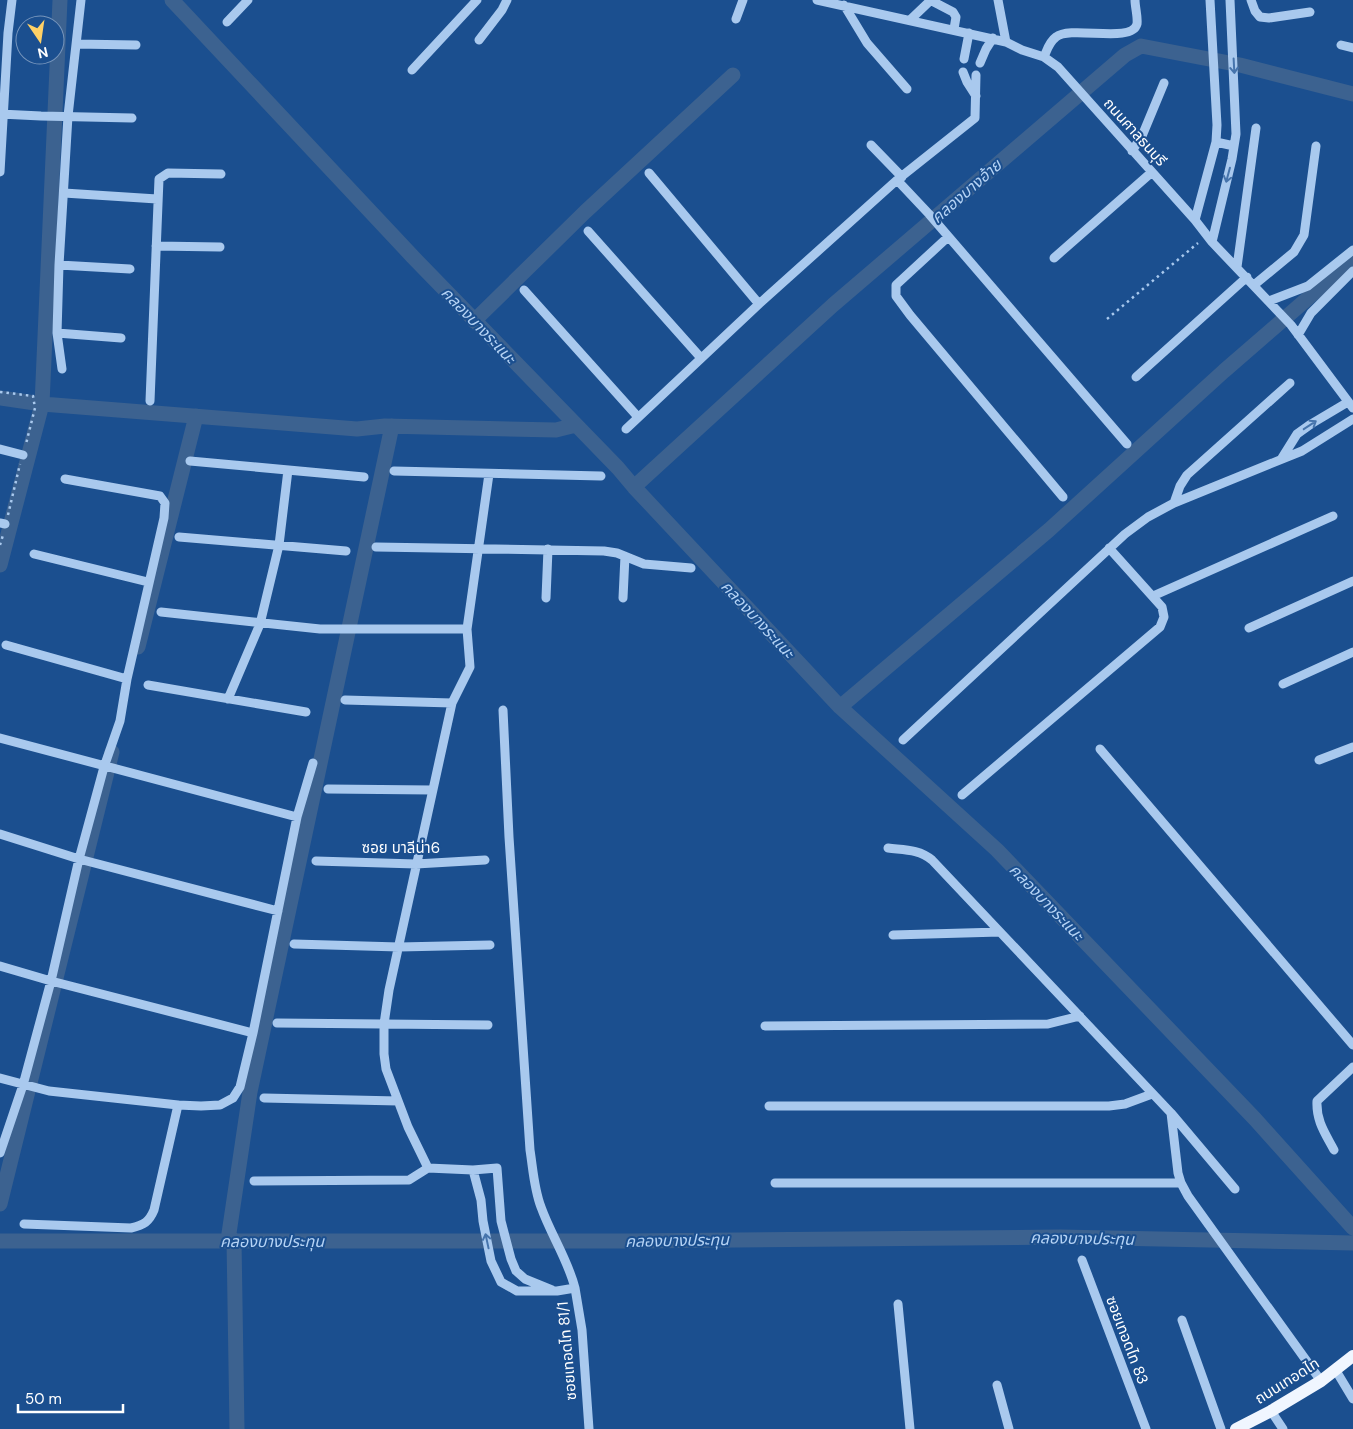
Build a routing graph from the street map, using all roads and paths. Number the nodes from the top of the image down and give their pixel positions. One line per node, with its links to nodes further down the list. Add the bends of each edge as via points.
1 (12, 0): 20 (street)
2 (81, 0): 25 (street)
3 (248, 0): 18 (street)
4 (477, 0): 32 (street)
5 (507, 0): 23 (street)
6 (743, 0): 16 (street)
7 (817, 0): 14 (street, ถนนศาลธนบุรี)
8 (931, 0): 17 (street); 19 (street, via 953,12 956,17)
9 (998, 0): 24 (street)
10 (1135, 0): 29 (street, via 1137,24 1134,29 1115,34 1065,32 1050,42)
11 (1210, 0): 42 (street)
12 (1230, 0): 44 (street, one-way to 44, via 1236,127)
13 (1251, 0): 15 (street, via 1260,17)
14 (844, 6): 17 (street, ถนนศาลธนบุรี); 36 (street, via 867,43)
15 (1310, 12)
16 (736, 19)
17 (910, 20): 19 (street, ถนนศาลธนบุรี)
18 (227, 22)
19 (954, 29): 21 (street, ถนนศาลธนบุรี)
20 (4, 33): 38 (street)
21 (970, 33): 22 (street, ถนนศาลธนบุรี); 30 (street)
22 (993, 38): 24 (street, ถนนศาลธนบุรี); 31 (street)
23 (479, 40)
24 (1006, 42): 29 (street, ถนนศาลธนบุรี)
25 (76, 44): 26 (street); 39 (street)
26 (136, 45)
27 (1341, 45): 28 (street)
28 (1353, 48)
29 (1044, 57): 46 (street, ถนนศาลธนบุรี, via 1058,67)
30 (964, 59)
31 (980, 63)
32 (412, 70)
33 (963, 72): 37 (street)
34 (976, 75): 37 (street)
35 (1164, 84): 46 (street, via 1153,113)
36 (907, 89)
37 (976, 96): 51 (street, via 974,118)
38 (2, 114): 39 (street); 47 (street)
39 (68, 116): 40 (street); 52 (street)
40 (132, 118)
41 (1256, 128): 63 (street)
42 (1216, 142): 44 (street); 54 (street)
43 (871, 145): 51 (street)
44 (1234, 146): 57 (street, one-way to 57)
45 (1316, 146): 67 (street, via 1304,235 1294,252)
46 (1132, 151): 48 (street, ถนนศาลธนบุรี)
47 (0, 172)
48 (1152, 172): 54 (street, ถนนศาลธนบุรี); 61 (street)
49 (221, 174): 53 (street, via 168,173 159,179)
50 (649, 174): 70 (street)
51 (900, 179): 56 (street); 70 (street)
52 (64, 193): 53 (street); 62 (street)
53 (157, 198): 58 (street)
54 (1195, 220): 57 (street, ถนนศาลธนบุรี)
55 (588, 231): 75 (street)
56 (948, 237): 85 (street); 96 (street, via 896,285 896,296)
57 (1210, 239): 63 (street, ถนนศาลธนบุรี); 71 (path)
58 (156, 246): 59 (street); 80 (street)
59 (220, 247)
60 (1353, 250): 69 (street, via 1308,286)
61 (1054, 258)
62 (59, 265): 64 (street); 72 (street)
63 (1237, 267): 66 (street, ถนนศาลธนบุรี)
64 (130, 269)
65 (1353, 271): 73 (street, via 1311,313)
66 (1247, 277): 67 (street, ถนนศาลธนบุรี); 77 (street)
67 (1254, 285): 69 (street, ถนนศาลธนบุรี)
68 (524, 290): 82 (street)
69 (1269, 301): 73 (street, ถนนศาลธนบุรี)
70 (759, 304): 75 (street)
71 (1107, 318)
72 (56, 333): 74 (street); 76 (street)
73 (1298, 335): 81 (street, ถนนศาลธนบุรี)
74 (121, 338)
75 (701, 358): 82 (street)
76 (62, 369)
77 (1136, 377)
78 (1290, 382): 97 (street, via 1187,475)
79 (1353, 390): 81 (street)
80 (150, 401)
81 (1348, 402): 88 (street, one-way to 81, via 1297,434)
82 (638, 417): 84 (street)
83 (1353, 419): 88 (street, via 1302,451)
84 (626, 429)
85 (1127, 444)
86 (0, 449): 87 (street)
87 (23, 455)
88 (1282, 458): 97 (street)
89 (190, 461): 90 (street)
90 (288, 470): 94 (street); 100 (street)
91 (394, 471): 92 (street)
92 (489, 474): 93 (street); 102 (street)
93 (601, 476)
94 (364, 477)
95 (65, 480): 110 (street, via 160,496 164,503 164,518)
96 (1063, 496)
97 (1174, 503): 103 (street, via 1148,516)
98 (1333, 516): 111 (street)
99 (178, 537): 100 (street)
100 (278, 546): 105 (street); 115 (street)
101 (376, 547): 102 (street)
102 (479, 548): 104 (street); 117 (street)
103 (1109, 548): 111 (street); 129 (street)
104 (548, 549): 107 (street, via 604,551); 112 (street)
105 (346, 551)
106 (34, 554): 110 (street)
107 (625, 556): 108 (street, via 644,564); 113 (street)
108 (690, 568)
109 (1353, 581): 116 (street)
110 (148, 582): 120 (street)
111 (1153, 596): 137 (street, via 1162,607 1164,617 1160,627)
112 (546, 598)
113 (624, 598)
114 (161, 612): 115 (street)
115 (260, 624): 117 (street, via 320,629); 123 (street)
116 (1249, 628)
117 (468, 629): 125 (street, via 470,667)
118 (6, 646): 120 (street)
119 (1353, 652): 121 (street)
120 (127, 679): 134 (street, via 120,721)
121 (1283, 684)
122 (148, 685): 123 (street)
123 (228, 699): 127 (street)
124 (345, 700): 125 (street)
125 (452, 703): 136 (street)
126 (503, 710): 181 (street, via 530,1150 540,1206)
127 (306, 712)
128 (0, 738): 134 (street)
129 (902, 740)
130 (1353, 747): 132 (street)
131 (1100, 749): 159 (street)
132 (1319, 760)
133 (313, 763): 138 (street)
134 (104, 767): 138 (street); 141 (street)
135 (328, 789): 136 (street)
136 (432, 790): 144 (street)
137 (962, 795)
138 (297, 817): 145 (street)
139 (0, 834): 141 (street)
140 (888, 848): 146 (street, via 924,854)
141 (79, 860): 145 (street); 152 (street)
142 (485, 860): 144 (street, ซอย บาลีน่า6)
143 (316, 861): 144 (street, ซอย บาลีน่า6)
144 (416, 864): 150 (street)
145 (278, 911): 158 (street)
146 (1000, 932): 147 (street); 153 (street)
147 (893, 935)
148 (294, 944): 150 (street)
149 (490, 945): 150 (street)
150 (399, 946): 155 (street)
151 (0, 966): 152 (street)
152 (51, 981): 158 (street); 162 (street)
153 (1080, 1016): 157 (street, via 1048,1024); 163 (street)
154 (277, 1023): 155 (street)
155 (384, 1024): 156 (street); 165 (street, via 385,1061)
156 (488, 1025)
157 (765, 1026)
158 (254, 1033): 166 (street, via 240,1087 233,1098 220,1105)
159 (1353, 1045)
160 (1353, 1067): 169 (street, via 1317,1101 1320,1125)
161 (0, 1078): 162 (street)
162 (23, 1085): 166 (street, via 76,1095); 170 (street)
163 (1152, 1094): 167 (street, via 1109,1106); 168 (street)
164 (264, 1098): 165 (street)
165 (398, 1101): 171 (street)
166 (178, 1105): 179 (street, via 150,1220 131,1228)
167 (768, 1106)
168 (1171, 1113): 175 (street); 176 (street)
169 (1334, 1150)
170 (0, 1153)
171 (428, 1168): 172 (street); 173 (street, via 409,1180)
172 (473, 1170): 177 (street, ซอยเทอดไท 81/1); 178 (street, via 497,1168)
173 (254, 1181)
174 (775, 1183): 175 (street)
175 (1181, 1183): 187 (street)
176 (1236, 1189)
177 (482, 1200): 178 (street); 182 (street, ซอยเทอดไท 81/1, one-way to 177, via 516,1291 501,1282 491,1261)
178 (500, 1200): 182 (street, via 501,1221 516,1271 525,1279)
179 (24, 1224)
180 (1082, 1260): 194 (street, ซอยเทอดไท 83)
181 (575, 1288): 182 (street, ซอยเทอดไท 81/1); 191 (street, ซอยเทอดไท 81/1, via 582,1330)
182 (557, 1291)
183 (898, 1304): 192 (street)
184 (1182, 1320): 195 (street)
185 (1353, 1356): 186 (main road, ถนนเทอดไท)
186 (1335, 1369): 187 (main road, ถนนเทอดไท); 189 (street)
187 (1321, 1381): 190 (main road, ถนนเทอดไท)
188 (997, 1385): 193 (street)
189 (1353, 1399)
190 (1270, 1411): 196 (main road, ถนนเทอดไท); 197 (street)
191 (589, 1429)
192 (910, 1429)
193 (1009, 1429)
194 (1146, 1429)
195 (1221, 1429)
196 (1236, 1429)
197 (1283, 1429)

